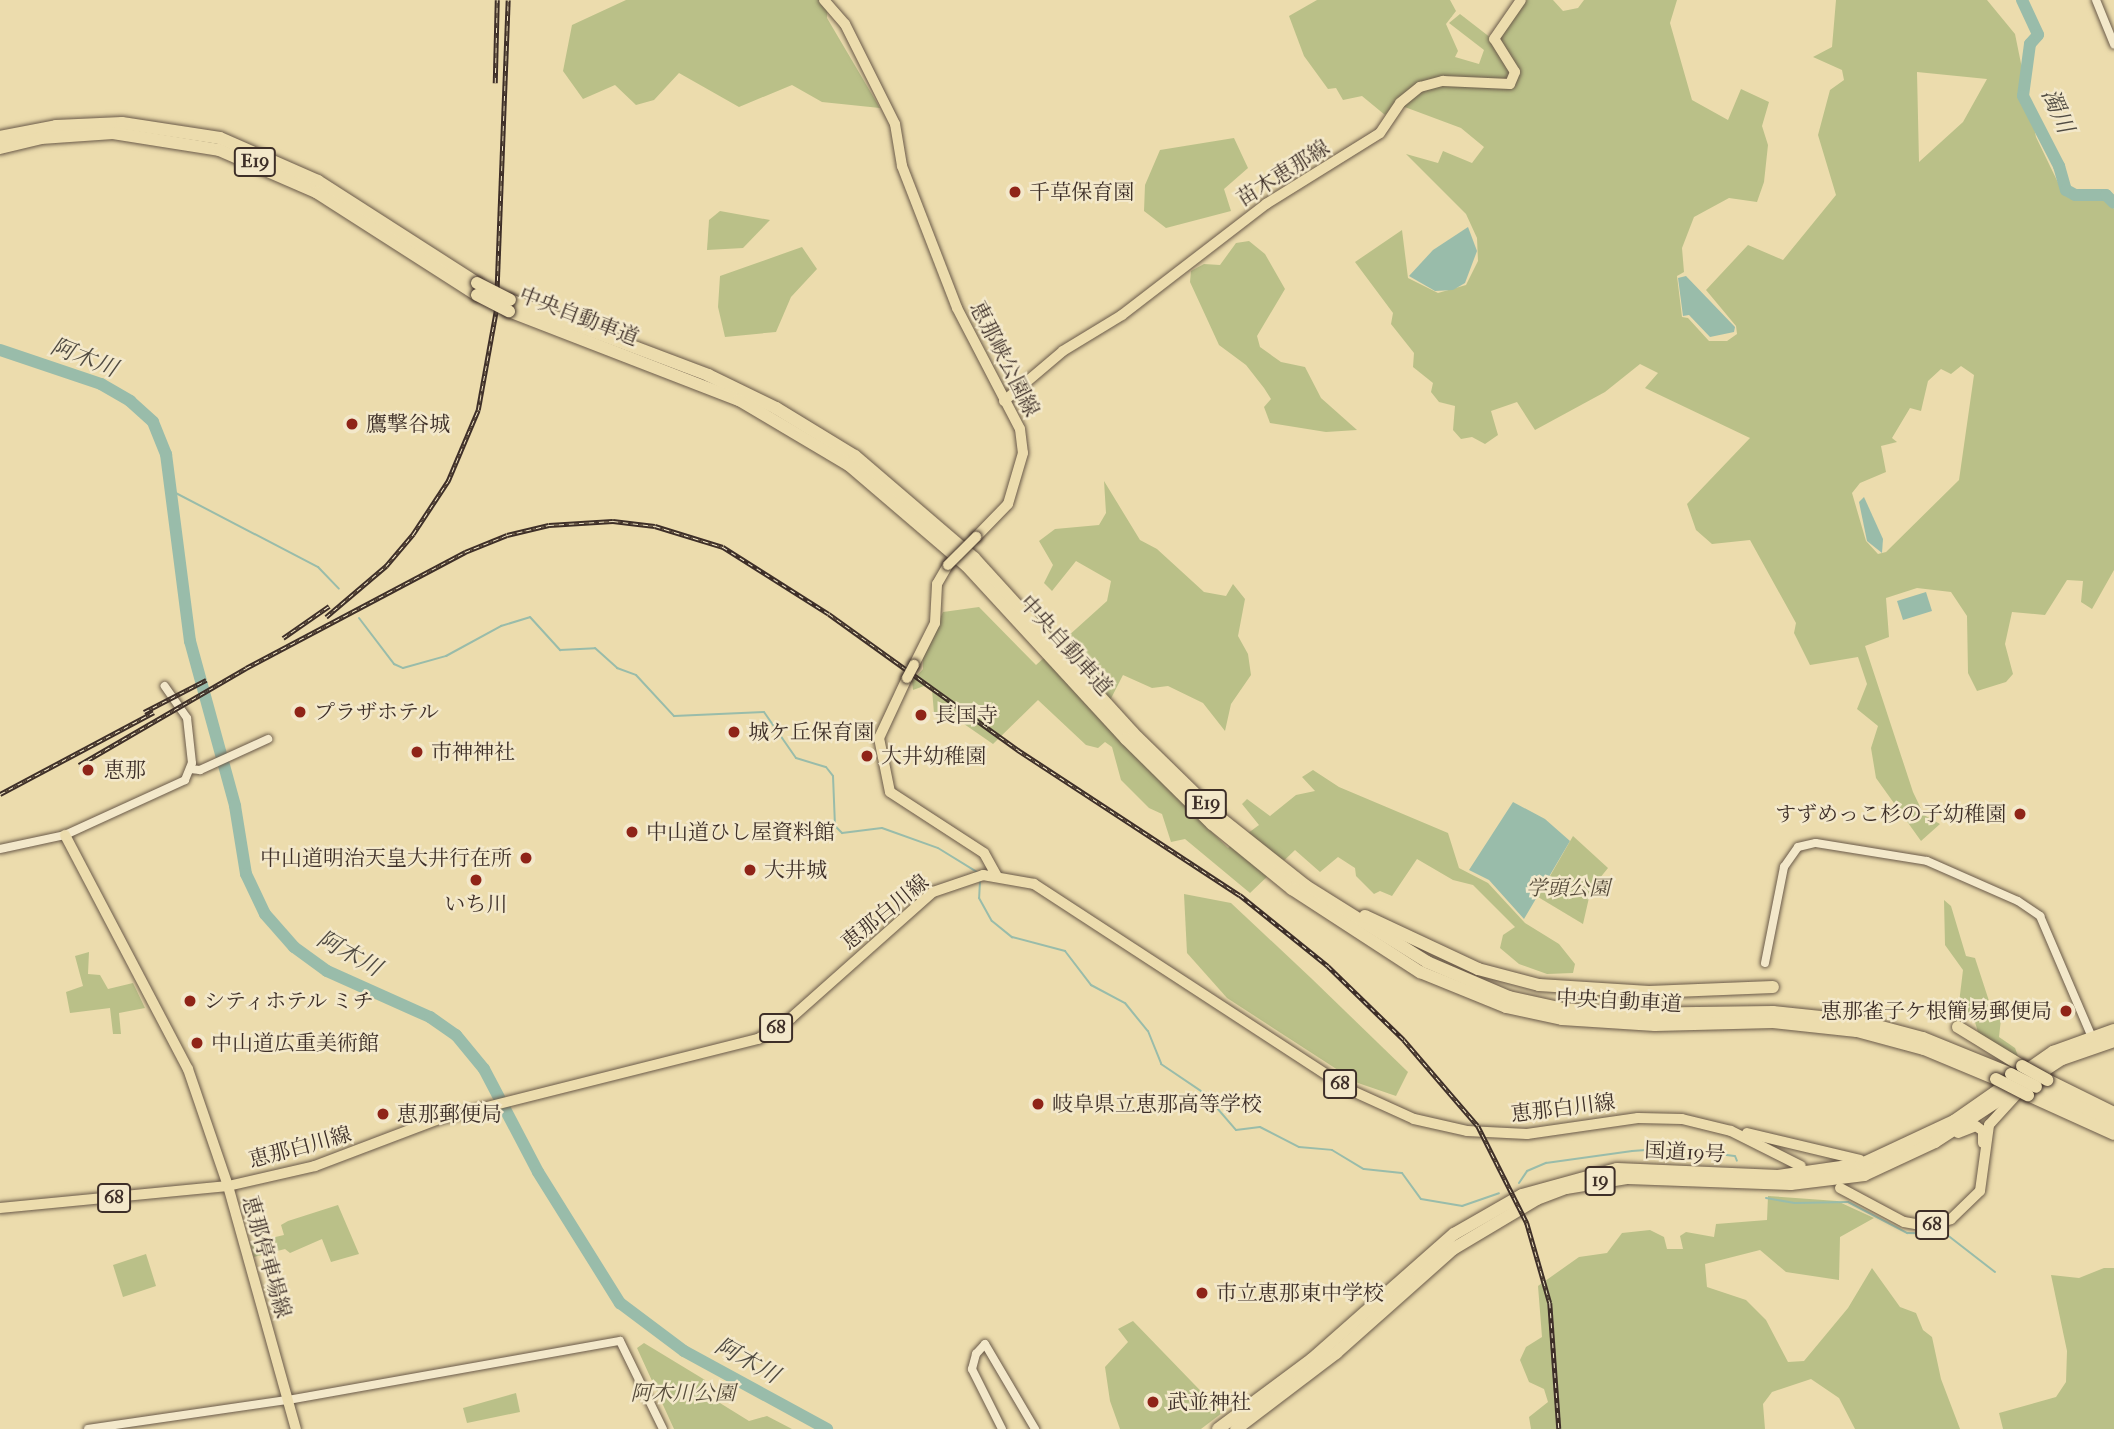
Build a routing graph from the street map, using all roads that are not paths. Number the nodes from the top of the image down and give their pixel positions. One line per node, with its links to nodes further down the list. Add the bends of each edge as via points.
1 (824, 0): 9 (main road, 恵那峡公園線, via 845,24 897,127 902,166 917,207 957,308)
2 (1521, 0): 9 (main road, 苗木恵那線, via 1493,39 1515,72 1510,84 1443,81 1420,87 1400,103 1380,134 1266,204 1122,315 1063,352)
3 (2096, 0): 4 (street)
4 (2114, 44)
5 (0, 137): 7 (highway, 中央自動車道 / E19, via 56,126 122,122 220,138 318,181)
6 (0, 148): 7 (highway, 中央自動車道 / E19, via 41,138 113,133 219,150 316,192)
7 (477, 289): 8 (highway, 中央自動車道 / E19, bridge)
8 (509, 305): 16 (highway, 中央自動車道 / E19, via 720,381 776,408 855,456 974,558 1192,793); 24 (highway, 中央自動車道 / E19, bridge, via 728,395 849,465 967,566 1203,816 1292,889 1420,972 1506,1007 1562,1020 1655,1025 1773,1022 1857,1031 1924,1049 1996,1079)
9 (1004, 401): 15 (main road, 恵那峡公園線, bridge, via 1020,429 1021,464 1004,512 948,565 937,584 935,623 879,738 890,792 984,853)
10 (165, 686): 12 (street, via 187,718)
11 (268, 739): 12 (street, via 205,767)
12 (190, 768): 13 (street, via 185,780)
13 (65, 835): 14 (street); 33 (main road, 恵那停車場線, via 188,1069)
14 (0, 849)
15 (997, 876): 27 (main road, 恵那白川線 / 68, via 1034,884 1061,899 1348,1089 1414,1119 1485,1133 1547,1133 1652,1118); 33 (main road, 恵那白川線 / 68, via 979,876 933,892 791,1018 758,1039 439,1119 315,1166)
16 (1306, 886): 18 (highway, via 1442,954 1539,985 1648,992); 23 (highway, 中央自動車道 / E19, via 1427,962 1509,997 1594,1012 1773,1012 1839,1018 1923,1038)
17 (1765, 963): 21 (street, via 1784,867 1795,849 1816,843 1927,862 2018,901 2040,916)
18 (1773, 987)
19 (1958, 1027): 23 (highway)
20 (2114, 1030): 21 (highway, 国道19号 / 19)
21 (2093, 1040): 22 (highway, 国道19号 / 19); 24 (highway, 国道19号 / 19, via 2062,1059); 30 (highway, 国道19号 / 19, via 2053,1052)
22 (2114, 1041)
23 (2017, 1070): 24 (highway, 中央自動車道 / E19, bridge)
24 (2033, 1087): 25 (highway); 26 (highway, 中央自動車道 / E19); 28 (highway, 国道19号 / 19); 29 (highway, 中央自動車道 / E19); 31 (main road, 68, via 1992,1117)
25 (2114, 1113)
26 (2114, 1123)
27 (1731, 1131): 30 (main road, 68, via 1855,1161); 32 (main road, 恵那白川線 / 68)
28 (1950, 1133): 31 (main road, via 1976,1126 1983,1131); 43 (highway, 国道19号 / 19, via 1883,1167 1846,1178 1791,1184 1628,1178 1566,1188 1536,1199 1453,1249 1336,1353)
29 (2114, 1134)
30 (1925, 1137): 42 (highway, 国道19号 / 19, via 1846,1168 1778,1175 1617,1169 1522,1195 1454,1234 1312,1359)
31 (1986, 1152): 34 (main road, 68, via 1975,1199 1937,1225 1904,1222)
32 (1801, 1166)
33 (228, 1186): 35 (main road, 恵那白川線 / 68); 36 (main road, 恵那停車場線)
34 (1840, 1188)
35 (0, 1208)
36 (288, 1400): 37 (street); 38 (main road, 恵那停車場線); 39 (street, via 620,1341)
37 (88, 1429)
38 (296, 1429)
39 (663, 1429)
40 (1002, 1429): 41 (street, via 972,1372 974,1357 985,1344)
41 (1035, 1429)
42 (1218, 1429)
43 (1236, 1429)

